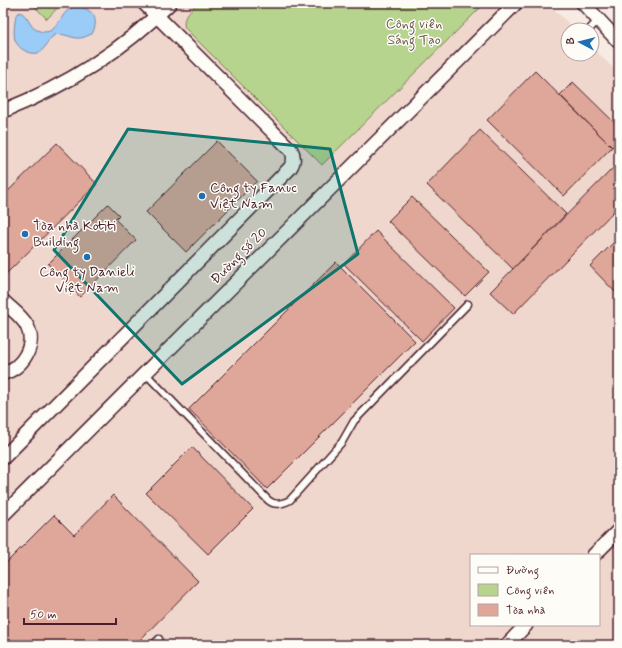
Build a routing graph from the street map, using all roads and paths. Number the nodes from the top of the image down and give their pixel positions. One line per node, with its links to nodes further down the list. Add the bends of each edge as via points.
1 (144, 3): 5 (street)
2 (170, 3): 5 (street)
3 (516, 3): 12 (street, Đường số 20)
4 (583, 3): 6 (street)
5 (157, 16): 8 (street, via 92,67 33,99); 13 (street, via 291,150 293,162 290,168)
6 (598, 20): 7 (street)
7 (619, 42)
8 (3, 111)
9 (3, 301): 11 (street, via 26,324 30,338 24,359 15,368)
10 (468, 304): 12 (lane, via 354,421 342,442 290,500 283,503 272,503 268,500)
11 (3, 373)
12 (145, 373): 14 (street, Đường số 20)
13 (3, 458)
14 (3, 515)
15 (619, 530): 16 (street)
16 (595, 554)
17 (525, 626): 20 (street)
18 (159, 639): 19 (lane)
19 (153, 645)
20 (507, 645)

